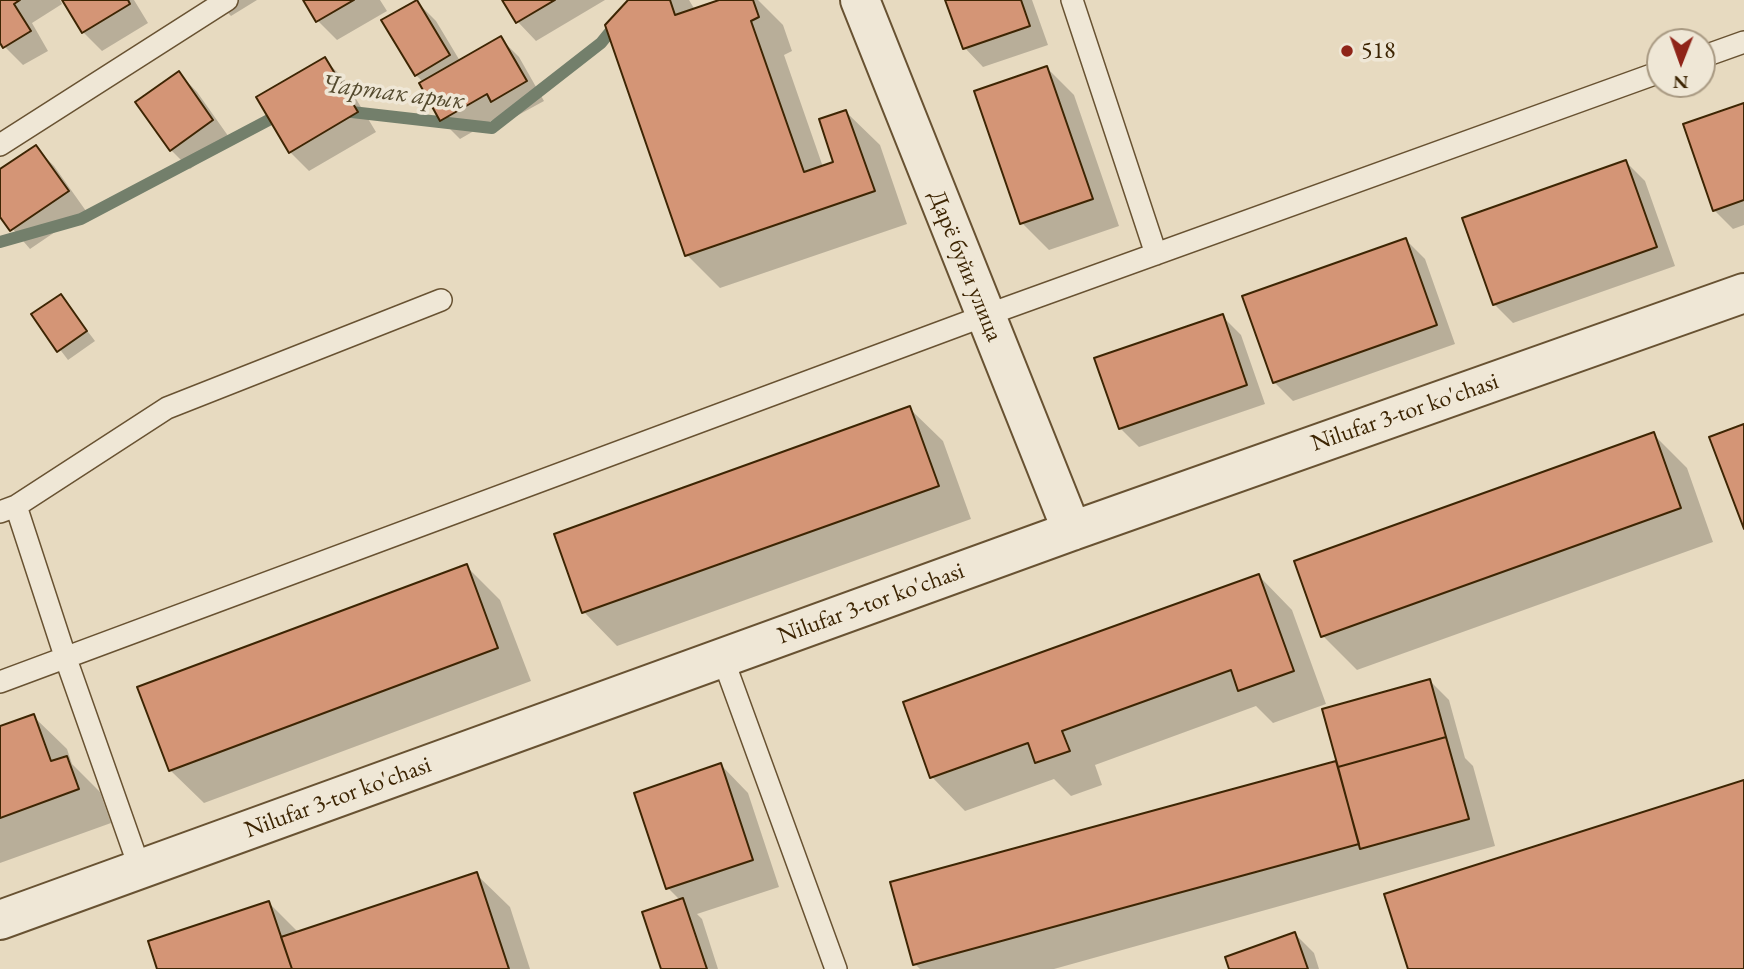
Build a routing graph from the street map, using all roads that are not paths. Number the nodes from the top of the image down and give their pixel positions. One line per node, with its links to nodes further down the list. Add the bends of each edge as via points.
1 (227, 0): 7 (lane)
2 (860, 0): 11 (street, Дарё буйи улица)
3 (1072, 0): 8 (lane)
4 (1744, 42): 5 (lane)
5 (1716, 52)
6 (1646, 77): 8 (lane)
7 (0, 145)
8 (1156, 254): 11 (lane)
9 (1744, 293): 13 (street, Nilufar 3-tor ko'chasi)
10 (441, 300): 12 (lane, via 167,408)
11 (984, 316): 13 (street, Дарё буйи улица); 14 (lane)
12 (8, 509): 14 (lane)
13 (1072, 531): 15 (street, Nilufar 3-tor ko'chasi)
14 (66, 659): 16 (lane); 17 (lane)
15 (723, 659): 17 (street, Nilufar 3-tor ko'chasi); 19 (lane)
16 (0, 682)
17 (140, 869): 18 (street, Nilufar 3-tor ko'chasi)
18 (0, 919)
19 (836, 969)

